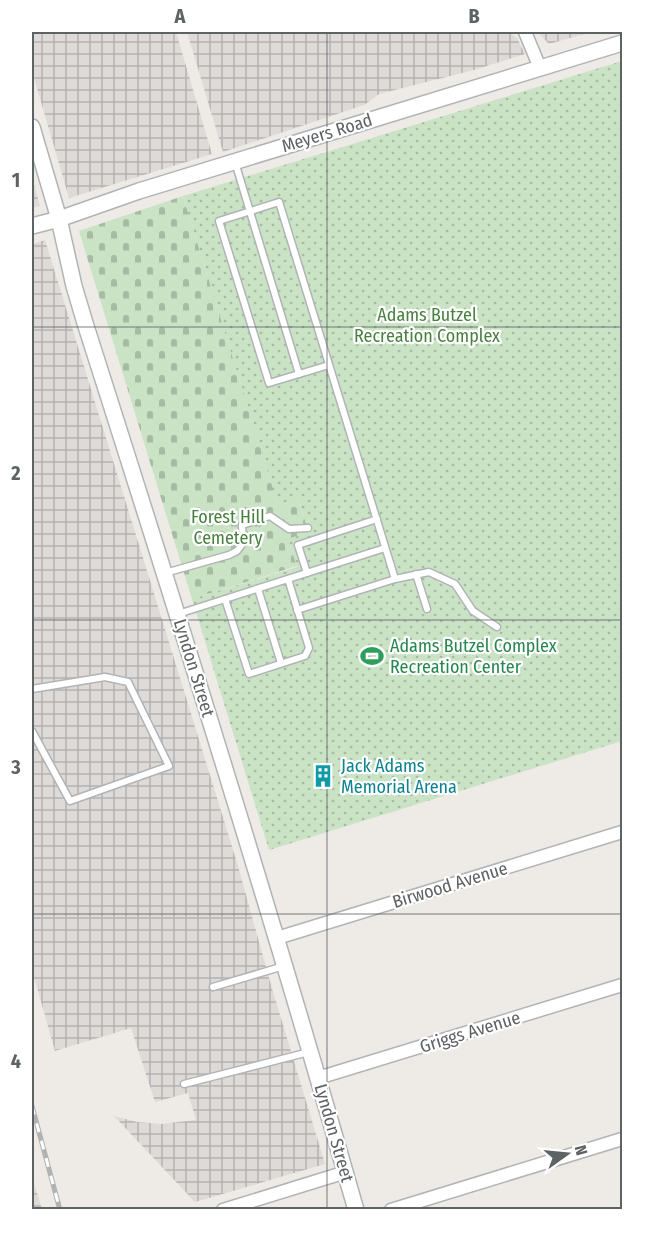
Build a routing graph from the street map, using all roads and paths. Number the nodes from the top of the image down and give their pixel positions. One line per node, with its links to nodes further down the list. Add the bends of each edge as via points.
1 (525, 32): 3 (street)
2 (622, 43): 3 (street, Meyers Road)
3 (540, 68): 5 (street, Meyers Road)
4 (32, 127): 7 (street, Lyndon Street)
5 (235, 162): 6 (lane); 7 (street, Meyers Road)
6 (250, 211): 9 (lane, via 279,202); 10 (lane); 10 (lane, via 219,221 269,383)
7 (59, 219): 8 (street, Meyers Road); 16 (street, Lyndon Street, via 74,286)
8 (32, 226)
9 (329, 365): 10 (lane); 13 (lane)
10 (299, 374)
11 (282, 513): 12 (lane)
12 (270, 516): 14 (lane, via 289,529); 16 (lane, via 242,525 243,543 237,551)
13 (377, 519): 15 (lane); 17 (lane, via 298,544)
14 (308, 528)
15 (386, 548): 17 (lane); 20 (lane)
16 (165, 573): 25 (street, Lyndon Street)
17 (307, 573): 19 (lane)
18 (416, 574): 20 (lane); 23 (lane); 26 (lane, via 429,572 455,584 473,611)
19 (288, 579): 21 (lane); 24 (lane)
20 (395, 579): 24 (lane)
21 (258, 589): 22 (lane); 27 (lane)
22 (225, 599): 25 (lane); 27 (lane, via 249,674)
23 (427, 609)
24 (297, 610): 27 (lane, via 309,648 305,656)
25 (177, 614): 31 (street, Lyndon Street)
26 (497, 627)
27 (281, 663)
28 (32, 689): 29 (lane, via 105,677 128,682 169,766 70,801)
29 (32, 731)
30 (622, 832): 31 (street, Birwood Avenue)
31 (276, 938): 32 (street, Lyndon Street)
32 (285, 965): 34 (lane); 35 (street, Lyndon Street)
33 (622, 985): 36 (street, Griggs Avenue)
34 (213, 987)
35 (310, 1052): 36 (street, Lyndon Street); 37 (lane)
36 (318, 1078): 39 (street, Lyndon Street)
37 (184, 1084)
38 (622, 1139): 42 (street)
39 (346, 1172): 40 (street); 41 (street, Lyndon Street)
40 (223, 1209)
41 (356, 1209)
42 (392, 1209)

